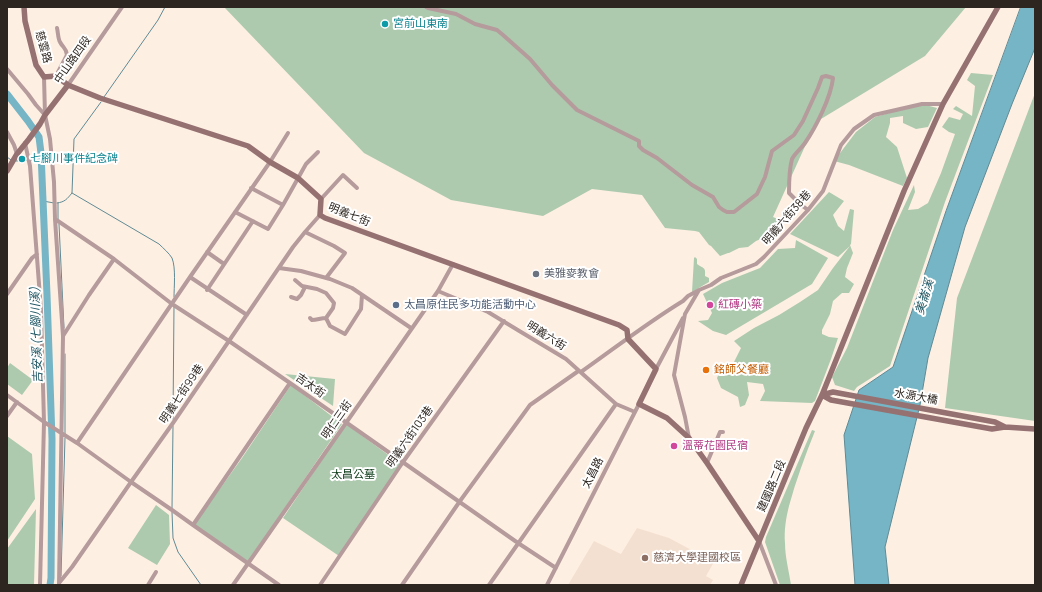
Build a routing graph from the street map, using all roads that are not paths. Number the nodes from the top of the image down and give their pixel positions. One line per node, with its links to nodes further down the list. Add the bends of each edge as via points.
1 (24, 7): 8 (street, 慈雲路, via 36,65)
2 (122, 7): 9 (street, 中山路四段)
3 (426, 7): 24 (street, via 456,14 475,24 497,30 530,59 577,110 640,141 639,146 643,150 713,197 719,207 727,212 734,212 758,194 772,151 794,135 803,121 822,77 833,78 829,96 814,128 792,161 789,193)
4 (998, 7): 10 (street, 建國路二段)
5 (58, 28): 7 (street, via 60,42 67,55)
6 (7, 69): 11 (street)
7 (56, 76): 8 (street); 9 (street, 明義七街)
8 (44, 77): 11 (street, 慈雲路)
9 (68, 85): 11 (street, 中山路四段); 17 (street, 明義七街, via 103,99 248,146)
10 (943, 104): 24 (street, 明義六街38巷, via 922,104 874,114 854,129 841,145 823,191); 60 (street, 建國路二段, via 904,191)
11 (45, 115): 14 (street, 中山路四段); 27 (street, 慈雲路, via 50,139)
12 (7, 132): 16 (street)
13 (288, 133): 17 (street)
14 (27, 141): 16 (street, 中山路四段); 31 (street)
15 (318, 152): 19 (street, via 306,164)
16 (16, 154): 18 (street, 中山路四段)
17 (270, 162): 19 (street, 明義七街); 20 (street)
18 (7, 170)
19 (298, 178): 22 (street, 明義七街); 23 (street)
20 (251, 188): 23 (street); 25 (street)
21 (357, 188): 22 (street, via 343,175)
22 (321, 199): 26 (street, 明義七街)
23 (283, 205): 28 (street, via 268,228)
24 (808, 210): 42 (street, 明義六街38巷, via 756,264)
25 (235, 212): 28 (street); 30 (street)
26 (320, 215): 29 (street, 明義七街99巷); 34 (street, 明義七街)
27 (55, 219): 32 (street, 吉太街); 53 (street, 慈雲路)
28 (253, 221): 33 (street)
29 (305, 232): 35 (street, 明義七街99巷); 37 (street, via 345,253)
30 (207, 252): 33 (street); 36 (street)
31 (37, 254): 43 (street); 66 (street)
32 (114, 259): 46 (street, 吉太街); 53 (street)
33 (224, 264): 40 (street)
34 (453, 264): 41 (street, 明仁三街); 54 (street, 明義七街, via 619,325 627,330)
35 (279, 268): 37 (street); 48 (street, 明義七街99巷)
36 (190, 277): 40 (street); 46 (street)
37 (326, 278): 44 (street, via 352,288)
38 (295, 280): 39 (street)
39 (305, 287): 45 (street, via 297,299); 50 (street, via 326,293 334,303)
40 (208, 290): 48 (street)
41 (438, 290): 51 (street, 明義六街); 52 (street, 明仁三街)
42 (699, 290): 47 (street); 54 (street, 明義六街38巷)
43 (7, 294)
44 (362, 295): 50 (street, via 361,309 344,334 330,326); 52 (street)
45 (291, 297)
46 (172, 304): 55 (street, 吉太街); 73 (street)
47 (685, 314): 56 (street); 72 (street, via 674,375)
48 (247, 315): 55 (street, 明義七街99巷)
49 (310, 318): 50 (street)
50 (326, 318)
51 (504, 321): 57 (street, 明義六街, via 566,359); 74 (street, 明義六街103巷)
52 (411, 328): 67 (street, 明仁三街)
53 (63, 336): 71 (street, 慈雲路)
54 (628, 339): 56 (street, 明義七街); 57 (street, 明義六街38巷)
55 (229, 341): 58 (street, 吉太街); 76 (street, 明義七街99巷)
56 (656, 369): 63 (street, 太昌路)
57 (579, 371): 62 (street, 明義六街); 77 (street, 明義六街38巷, via 530,405)
58 (290, 383): 67 (street, 吉太街); 78 (street)
59 (7, 395): 61 (street)
60 (822, 395): 68 (street, 水源大橋, via 831,400 992,429); 68 (street, 水源大橋, via 833,392 995,422); 79 (street, 建國路二段)
61 (16, 402): 65 (street); 66 (street)
62 (616, 404): 64 (street, 明義六街); 80 (street)
63 (639, 404): 64 (street, 太昌路); 72 (street, via 667,418)
64 (635, 412): 82 (street, 太昌路)
65 (7, 416)
66 (44, 422): 71 (street); 85 (street)
67 (346, 422): 74 (street, 吉太街); 81 (street, 明仁三街)
68 (1005, 427): 69 (street)
69 (1035, 429)
70 (723, 432): 75 (street, via 720,432)
71 (62, 433): 73 (street); 84 (street, 慈雲路)
72 (689, 438): 75 (street)
73 (77, 443): 76 (street)
74 (403, 462): 77 (street, 吉太街); 89 (street, 明義六街103巷)
75 (707, 463): 79 (street)
76 (131, 482): 78 (street); 84 (street, 明義七街99巷)
77 (460, 501): 80 (street, 吉太街); 90 (street, 明義六街38巷)
78 (193, 525): 81 (street)
79 (759, 541): 93 (street, 建國路二段); 94 (street)
80 (518, 543): 82 (street, 吉太街); 91 (street)
81 (248, 564): 87 (street, 明仁三街); 88 (street)
82 (556, 568): 92 (street, 太昌路)
83 (156, 572): 86 (street)
84 (59, 584)
85 (40, 585)
86 (148, 585)
87 (233, 585)
88 (279, 585)
89 (320, 585)
90 (402, 585)
91 (489, 585)
92 (547, 585)
93 (741, 585)
94 (776, 585)

